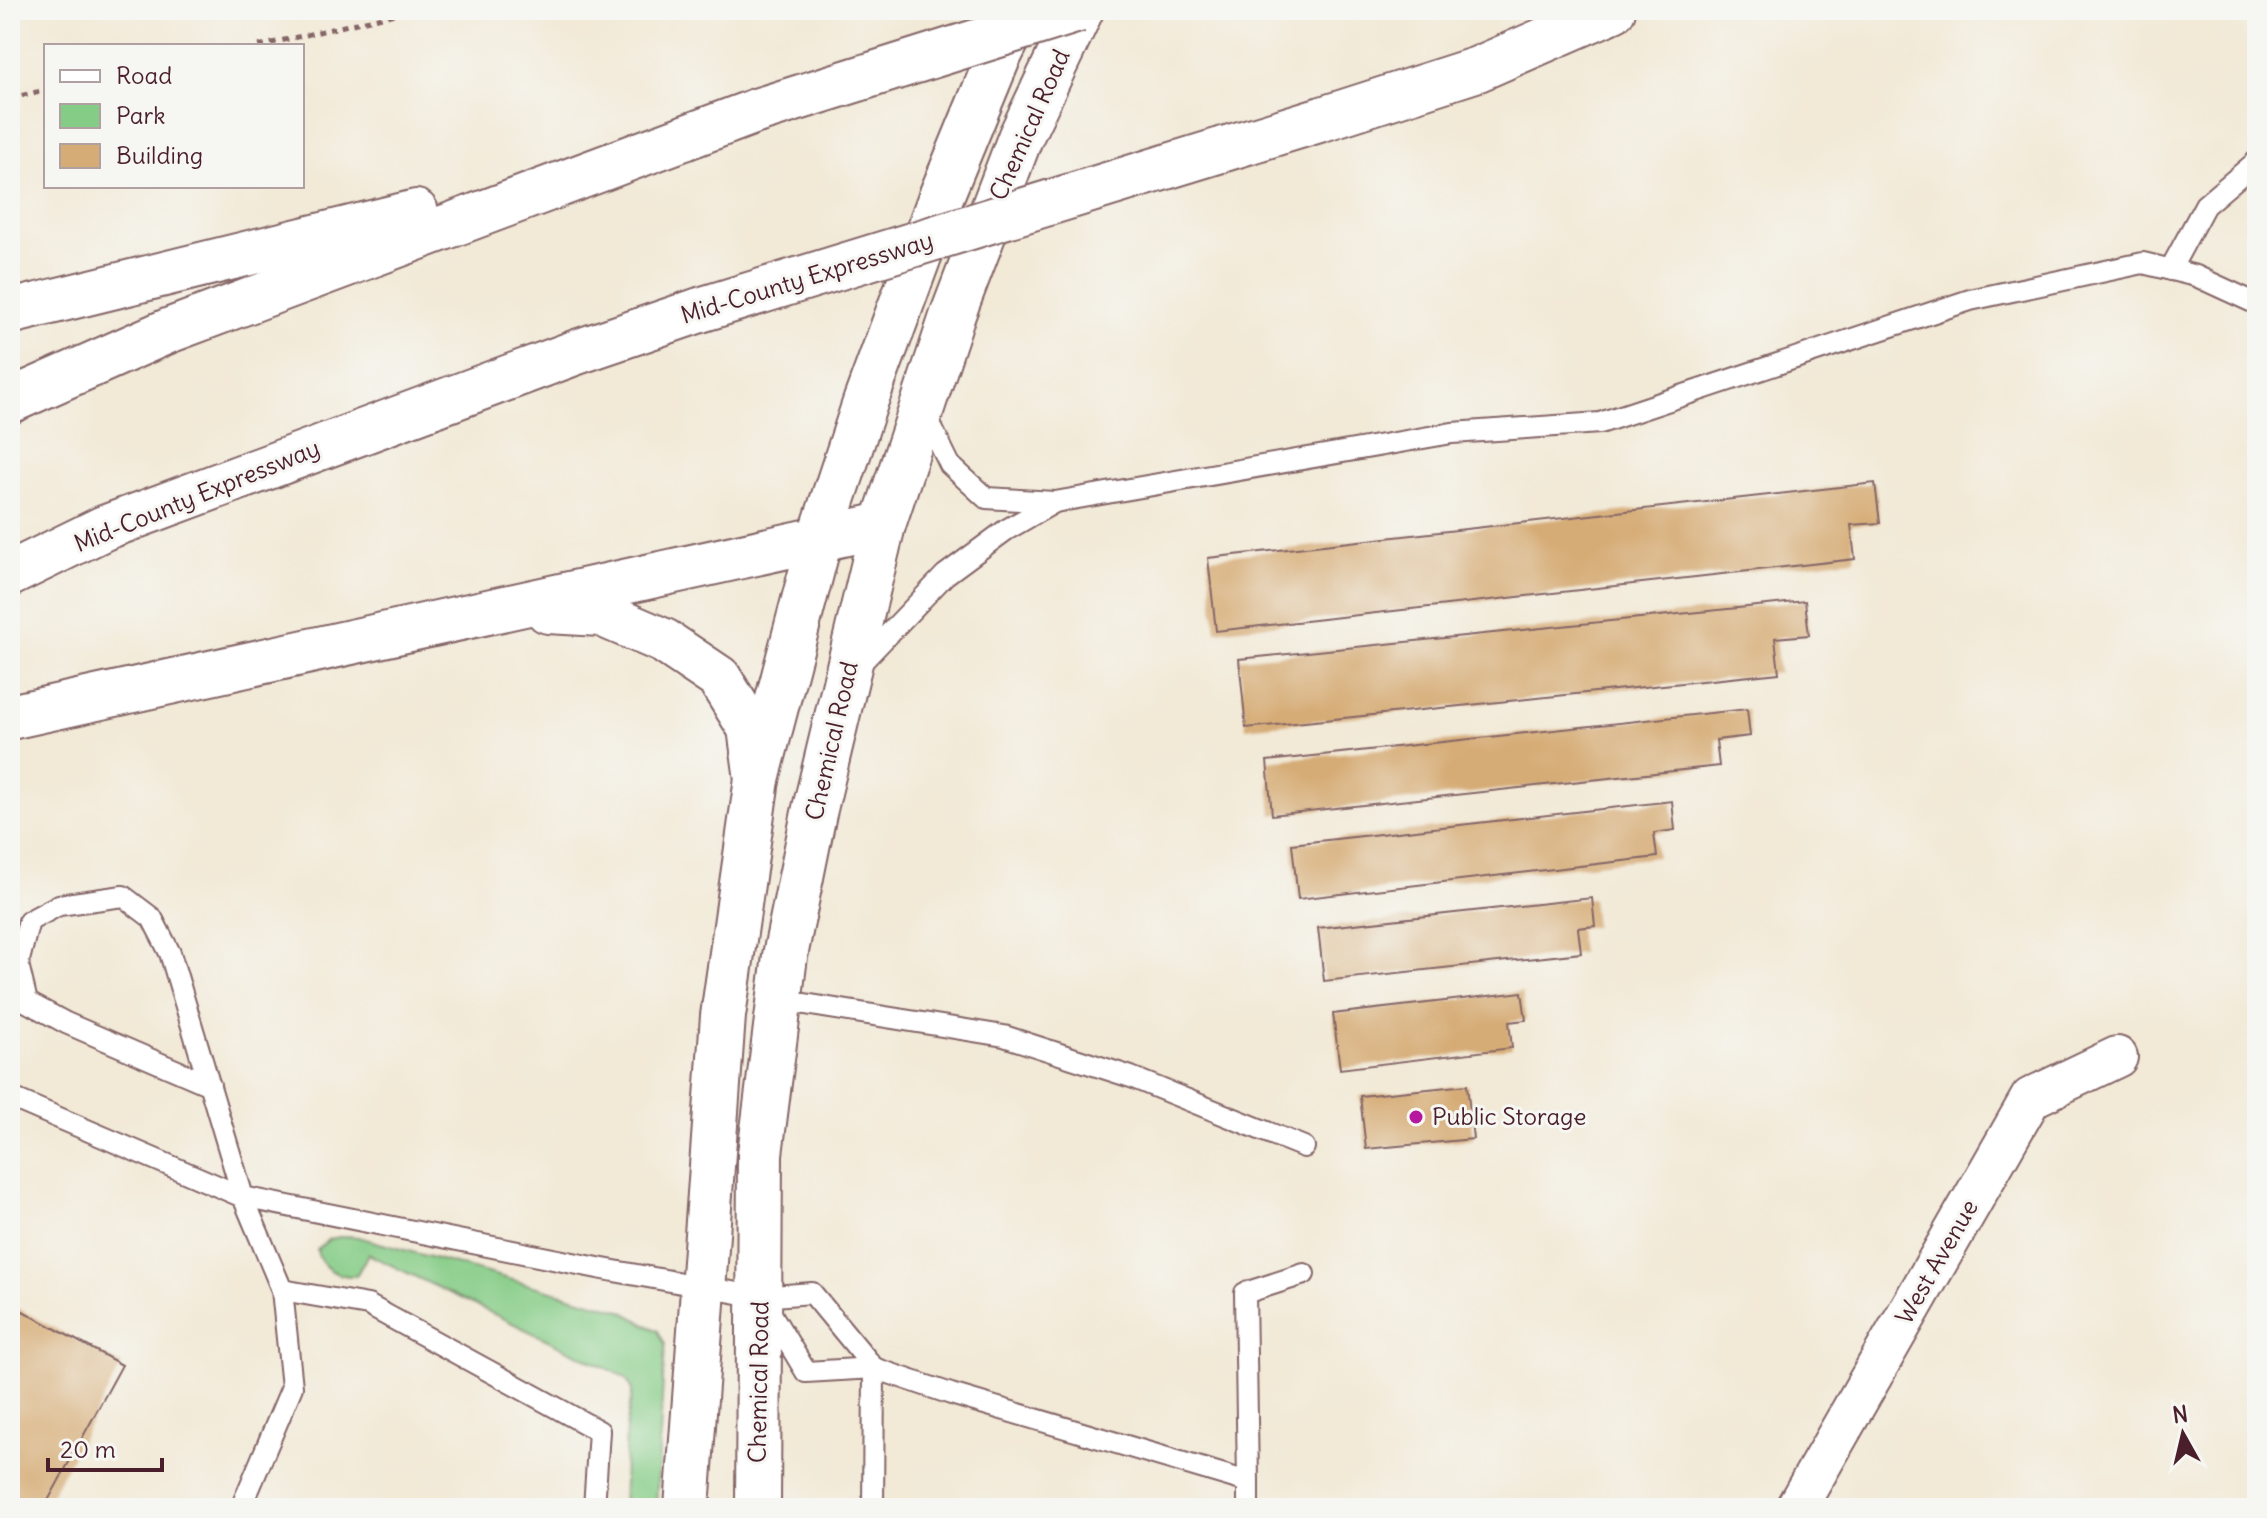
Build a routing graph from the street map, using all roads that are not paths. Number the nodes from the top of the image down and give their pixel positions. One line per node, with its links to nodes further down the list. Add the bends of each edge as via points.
1 (1022, 10): 13 (main road, via 940,199)
2 (1079, 10): 5 (main road, bridge, via 756,111); 10 (main road, Chemical Road, via 1020,138)
3 (1613, 10): 14 (main road, Mid-County Expressway, bridge, via 1478,69 700,310 562,358 119,523)
4 (2257, 161): 6 (lane, via 2205,205)
5 (609, 164): 8 (main road); 9 (main road, via 168,331)
6 (2170, 270): 7 (lane); 11 (lane, via 2143,263 1970,300 1600,423 1452,433)
7 (2257, 304)
8 (10, 312)
9 (10, 401)
10 (923, 408): 11 (lane, via 950,465 986,498); 12 (main road, Chemical Road)
11 (1055, 502): 16 (lane, via 945,575)
12 (883, 525): 13 (main road); 16 (main road, Chemical Road)
13 (820, 539): 15 (main road); 18 (main road)
14 (10, 574)
15 (506, 608): 17 (main road); 18 (main road, via 601,614 664,641 719,678 750,728)
16 (847, 677): 19 (main road, Chemical Road, via 785,956)
17 (10, 717)
18 (757, 779): 26 (main road, via 723,1016)
19 (780, 1000): 23 (lane, via 1004,1036 1131,1077); 28 (main road, Chemical Road, via 760,1154)
20 (2117, 1057): 37 (street, West Avenue, via 2031,1098)
21 (210, 1085): 21 (lane, via 170,953 152,918 123,896 59,905 29,921 18,964 27,1002); 24 (lane)
22 (10, 1097): 24 (lane)
23 (1304, 1147)
24 (243, 1197): 26 (lane); 27 (lane)
25 (1304, 1274): 30 (lane, via 1245,1293)
26 (702, 1285): 28 (lane); 33 (main road)
27 (282, 1290): 31 (lane, via 292,1387); 32 (lane, via 368,1305 599,1431)
28 (760, 1297): 29 (lane, via 812,1293); 29 (lane, via 806,1372); 34 (main road, Chemical Road)
29 (874, 1368): 30 (lane); 35 (lane)
30 (1248, 1482): 36 (lane)
31 (241, 1508)
32 (594, 1508)
33 (687, 1508)
34 (758, 1508)
35 (873, 1508)
36 (1248, 1508)
37 (1796, 1508)

